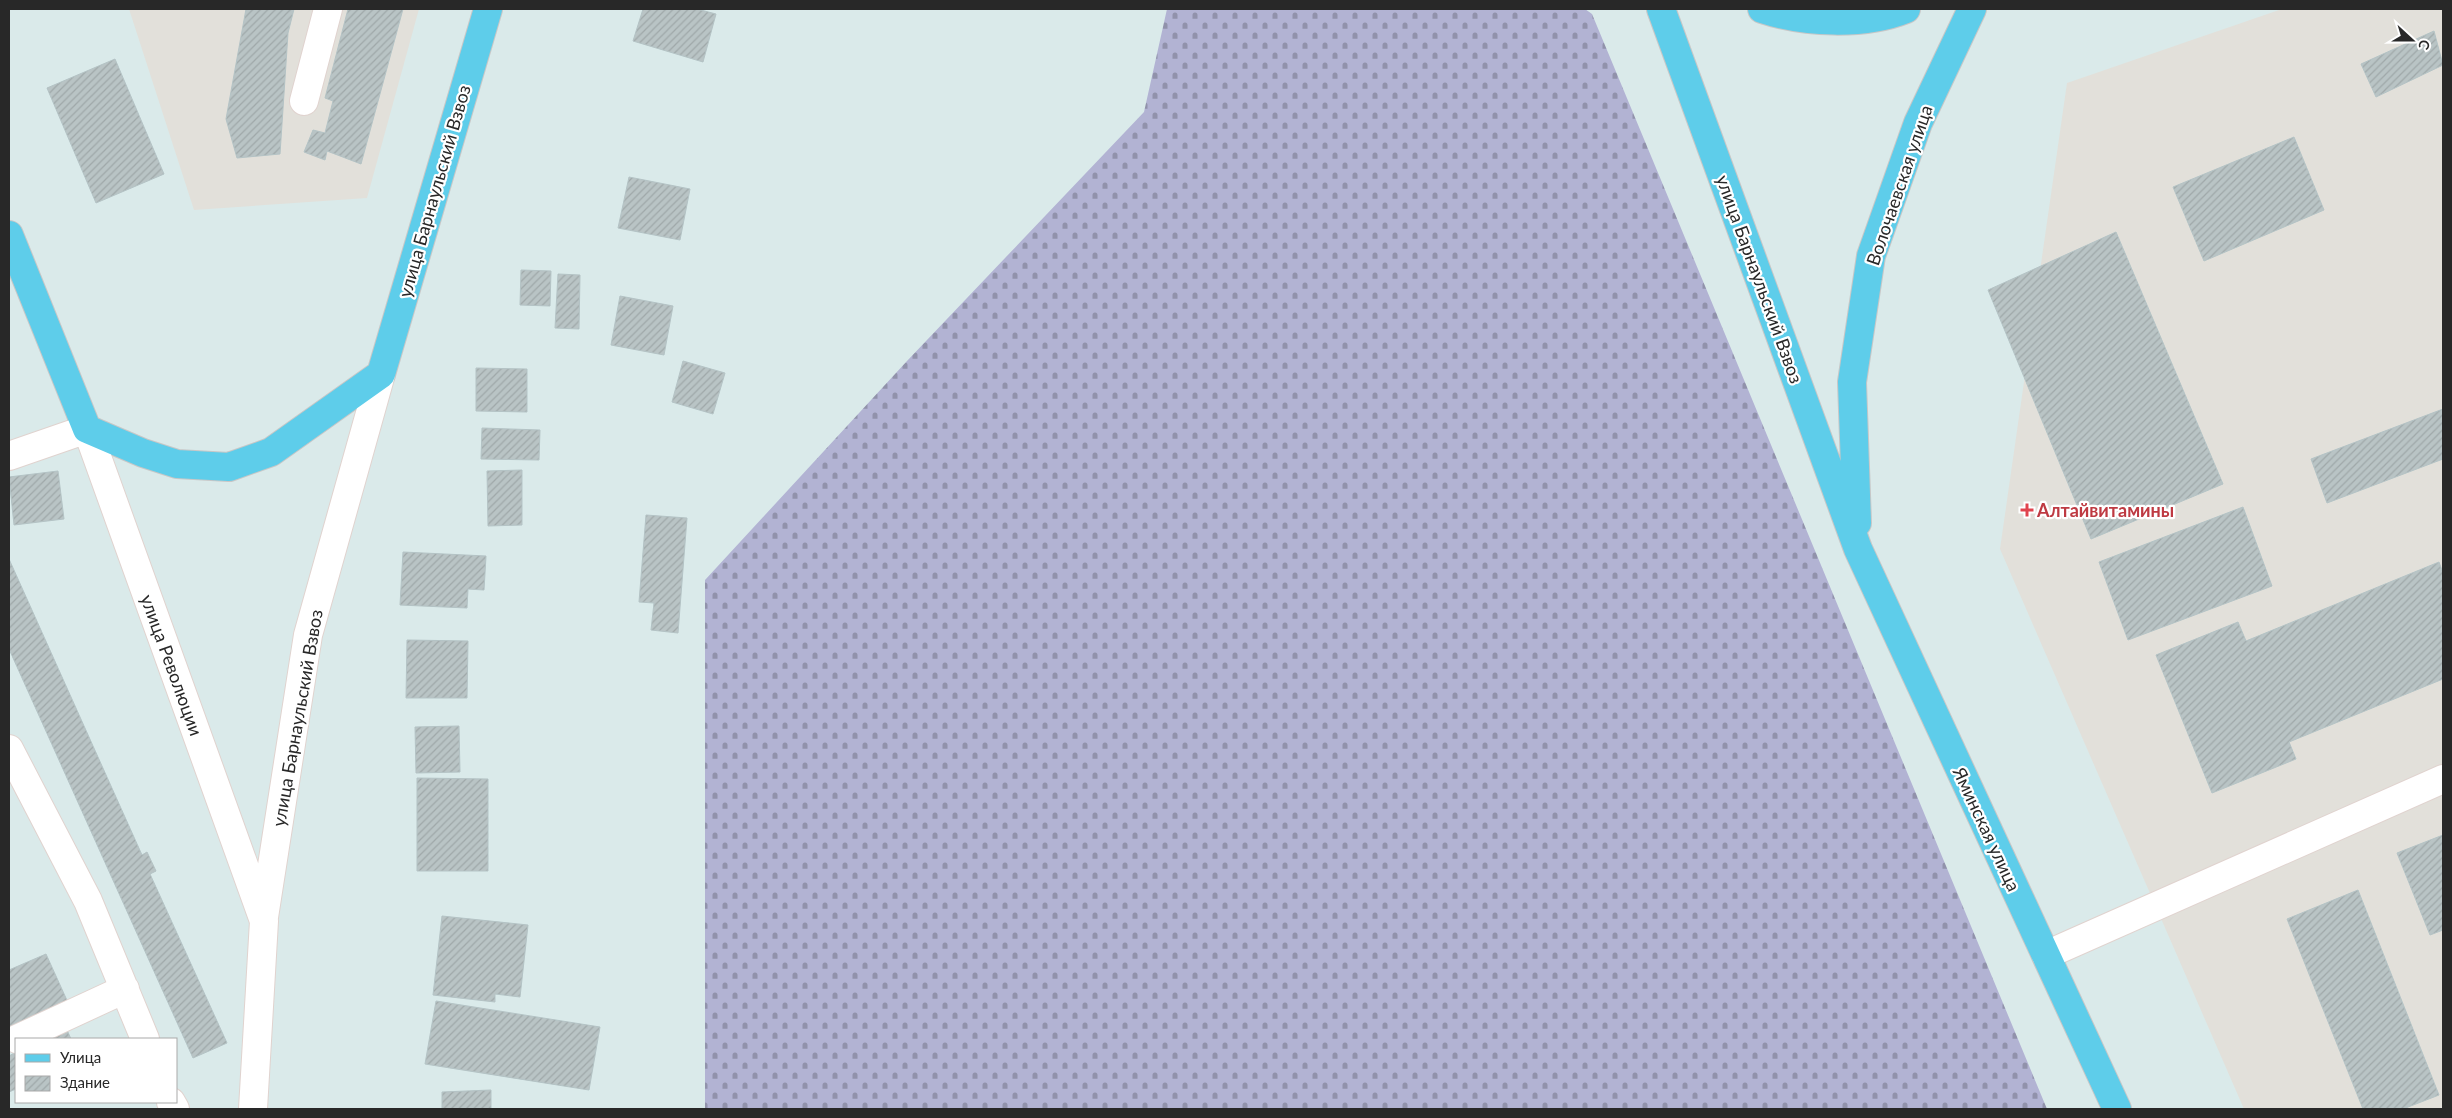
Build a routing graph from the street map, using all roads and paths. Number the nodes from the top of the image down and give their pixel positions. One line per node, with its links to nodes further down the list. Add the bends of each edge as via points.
1 (328, 9): 7 (street)
2 (488, 9): 9 (main road, улица Барнаульский Взвоз)
3 (1661, 9): 12 (main road, улица Барнаульский Взвоз)
4 (1762, 9): 5 (main road, via 1823,22 1890,15)
5 (1906, 9)
6 (1972, 9): 12 (main road, Волочаевская улица, via 1918,123 1871,256 1852,382)
7 (304, 101)
8 (9, 235): 10 (main road, улица Революции)
9 (381, 374): 10 (main road, via 271,452 229,467 177,464); 15 (street, улица Барнаульский Взвоз, via 308,634)
10 (87, 429): 11 (street); 15 (street, улица Революции)
11 (9, 456)
12 (1858, 549): 16 (main road, Яминская улица)
13 (9, 750): 17 (street, via 88,901)
14 (2443, 779): 16 (street)
15 (264, 921): 20 (street, улица Революции)
16 (2046, 955): 21 (main road, Яминская улица)
17 (125, 989): 18 (street); 19 (street)
18 (19, 1038)
19 (145, 1038)
20 (253, 1109)
21 (2116, 1109)

